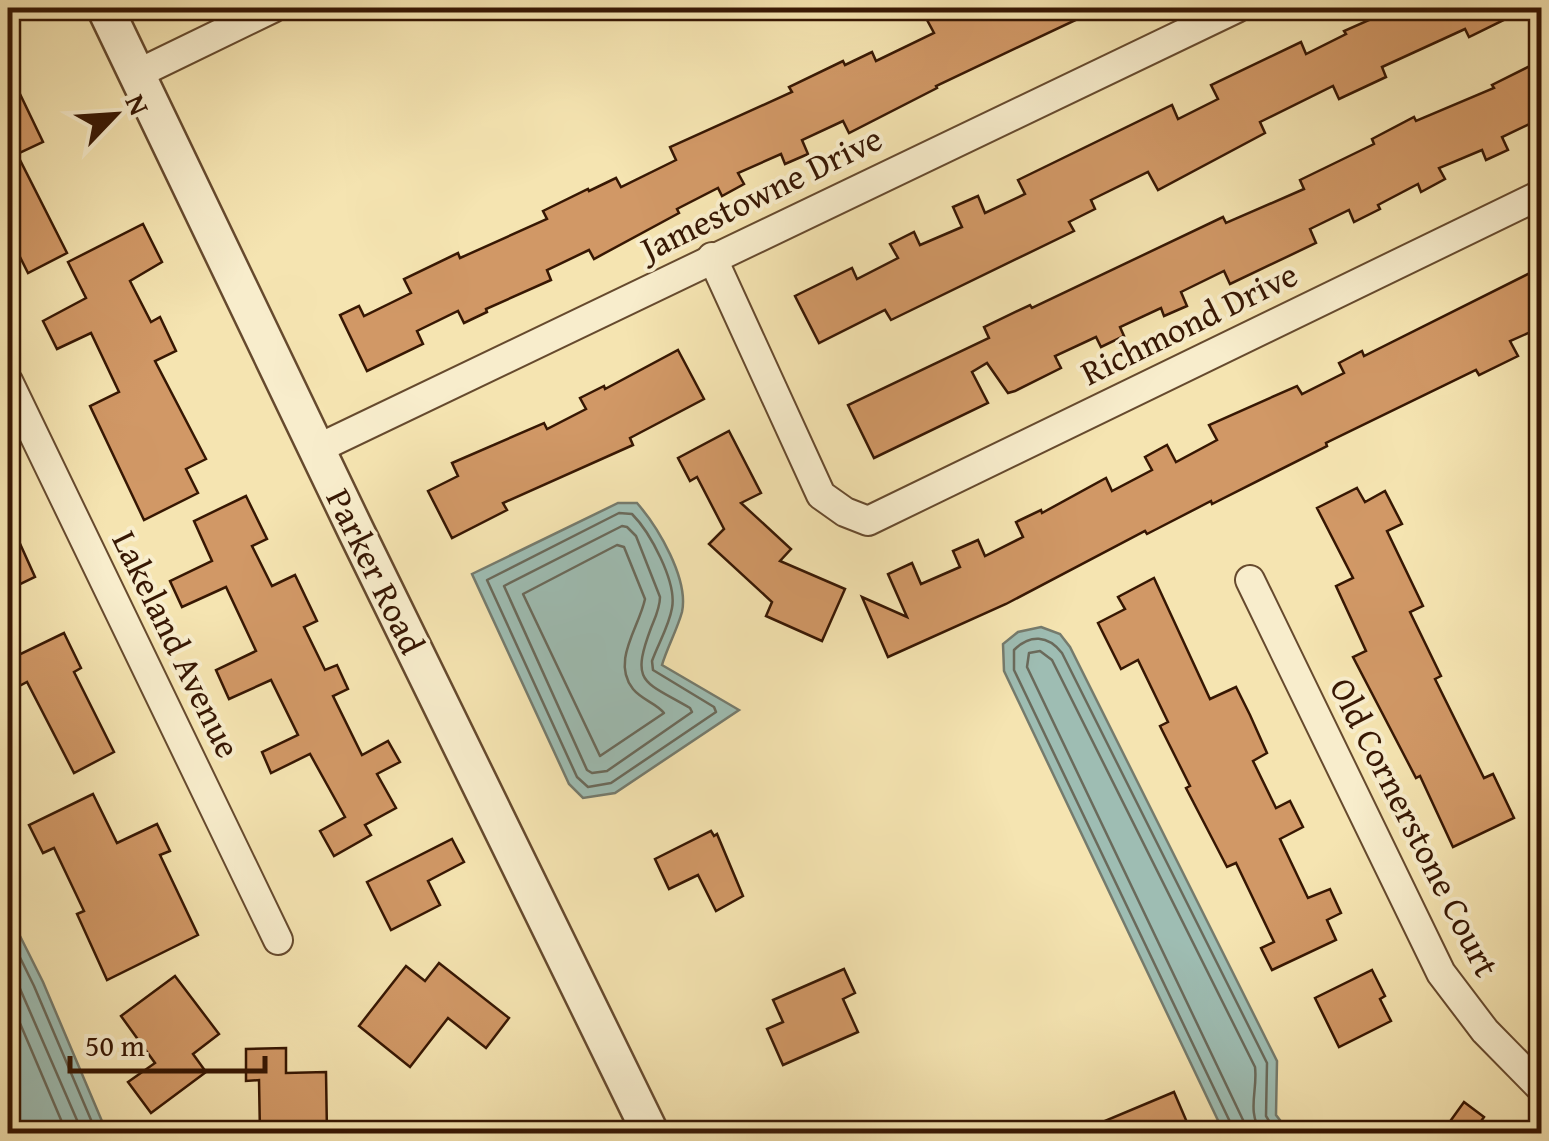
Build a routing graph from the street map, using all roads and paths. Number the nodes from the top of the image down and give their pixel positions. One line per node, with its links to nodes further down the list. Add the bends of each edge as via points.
1 (105, 8): 4 (street, Parker Road)
2 (273, 8): 4 (street)
3 (1237, 8): 6 (street, Jamestowne Drive)
4 (137, 74): 8 (street, Parker Road)
5 (1542, 194): 6 (street, Richmond Drive, via 868,520 821,495)
6 (712, 257): 8 (street, Jamestowne Drive)
7 (8, 381): 10 (street, Lakeland Avenue)
8 (318, 448): 12 (street, Parker Road)
9 (1250, 580): 11 (street, Old Cornerstone Court, via 1441,973 1485,1031)
10 (278, 940)
11 (1542, 1088)
12 (651, 1134)

